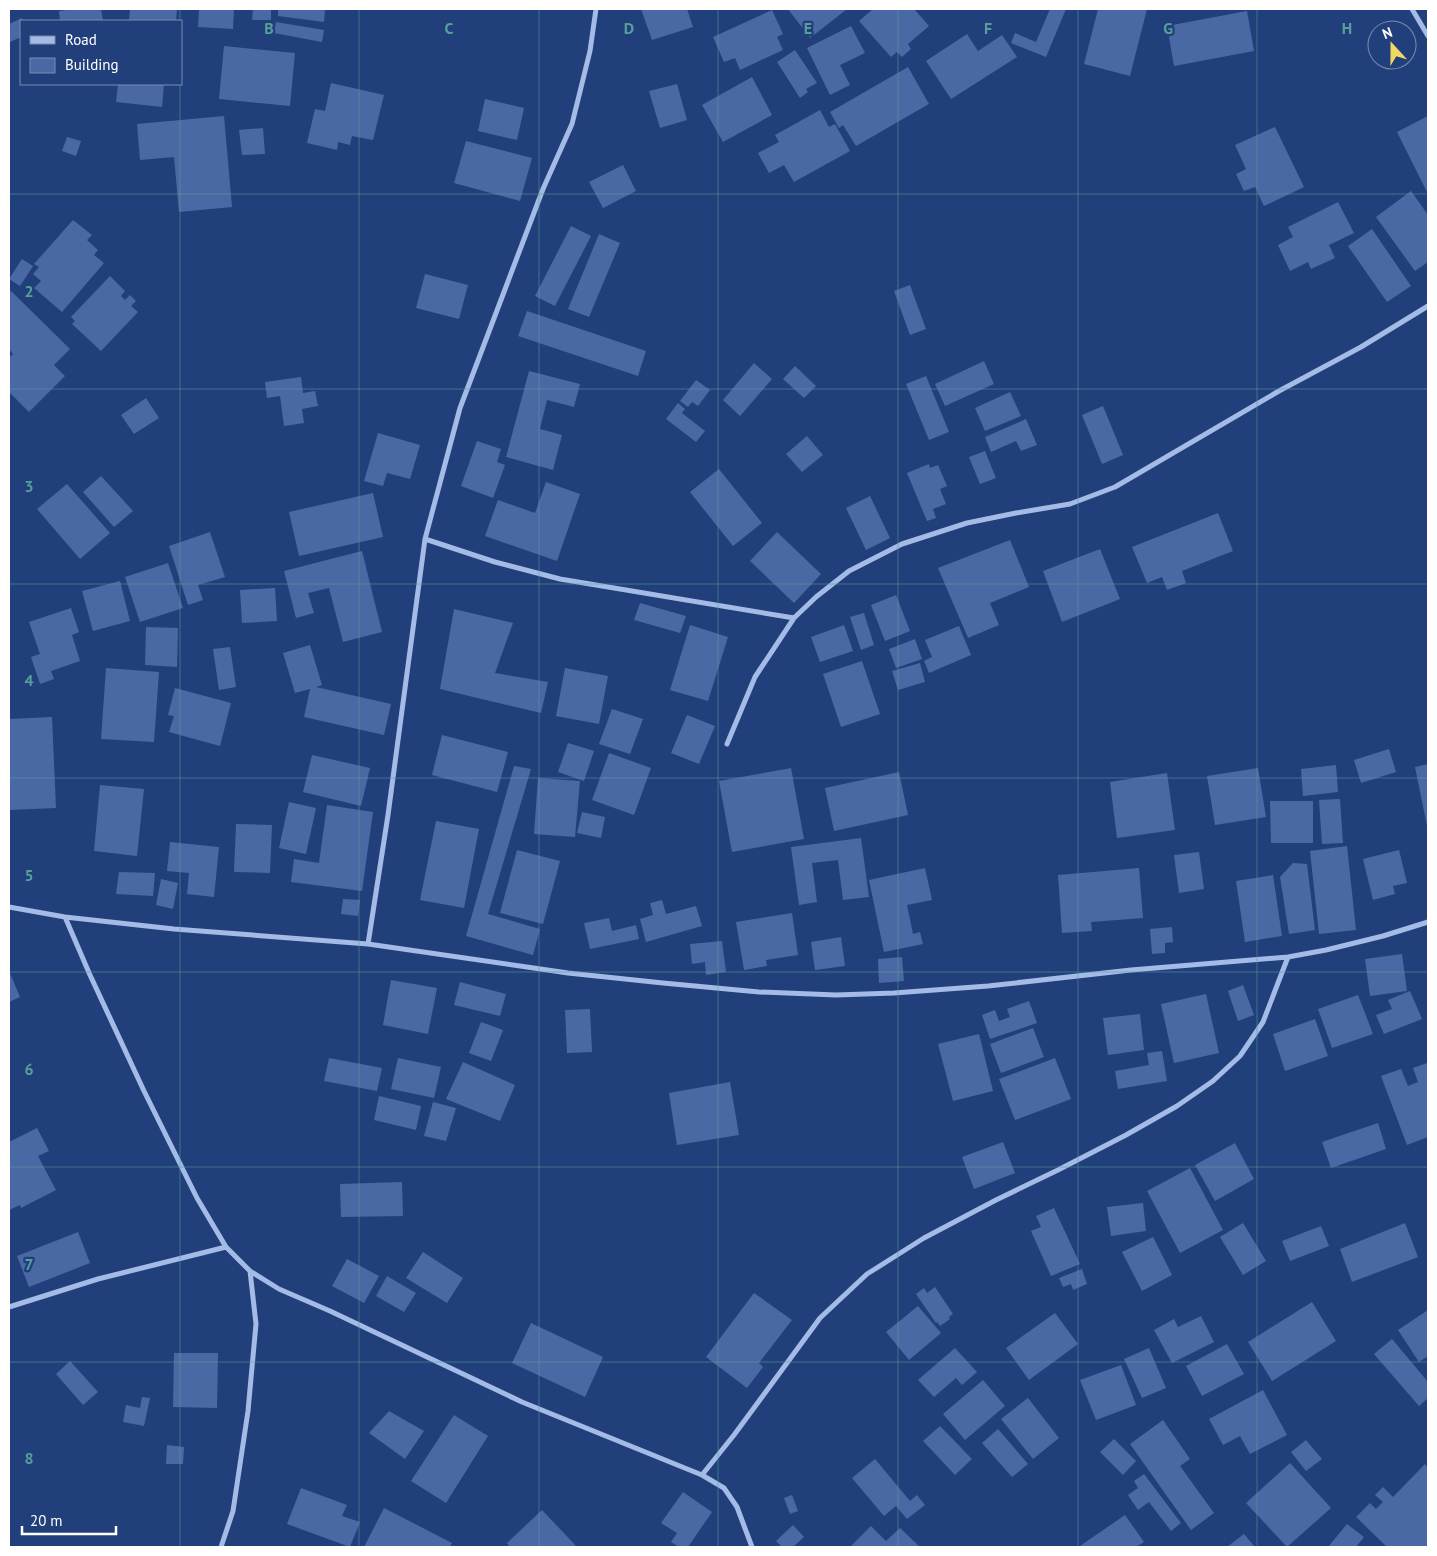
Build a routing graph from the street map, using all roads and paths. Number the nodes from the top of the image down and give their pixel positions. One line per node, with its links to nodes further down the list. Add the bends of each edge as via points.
1 (596, 9): 5 (street, via 590,51 572,124 543,189 460,408)
2 (1412, 9): 3 (street)
3 (1428, 36)
4 (1428, 306): 6 (street, via 1115,487 1070,504 967,524 902,544 849,572)
5 (425, 540): 6 (street, via 560,579); 11 (street)
6 (794, 618): 7 (street, via 755,677)
7 (727, 744)
8 (9, 907): 9 (street)
9 (65, 917): 11 (street); 13 (street, via 148,1100 197,1198)
10 (1428, 922): 12 (street, via 1383,936)
11 (368, 944): 12 (street, via 568,973 759,992 836,995 988,986)
12 (1288, 957): 16 (street, via 1263,1022 1240,1056 1213,1081 1126,1135 924,1238 867,1274 820,1318)
13 (226, 1247): 14 (street); 15 (street, via 98,1279)
14 (250, 1271): 16 (street, via 279,1289 522,1402); 17 (street, via 256,1324 248,1411 233,1511)
15 (9, 1307)
16 (702, 1475): 18 (street, via 724,1488 737,1507)
17 (221, 1547)
18 (752, 1547)

